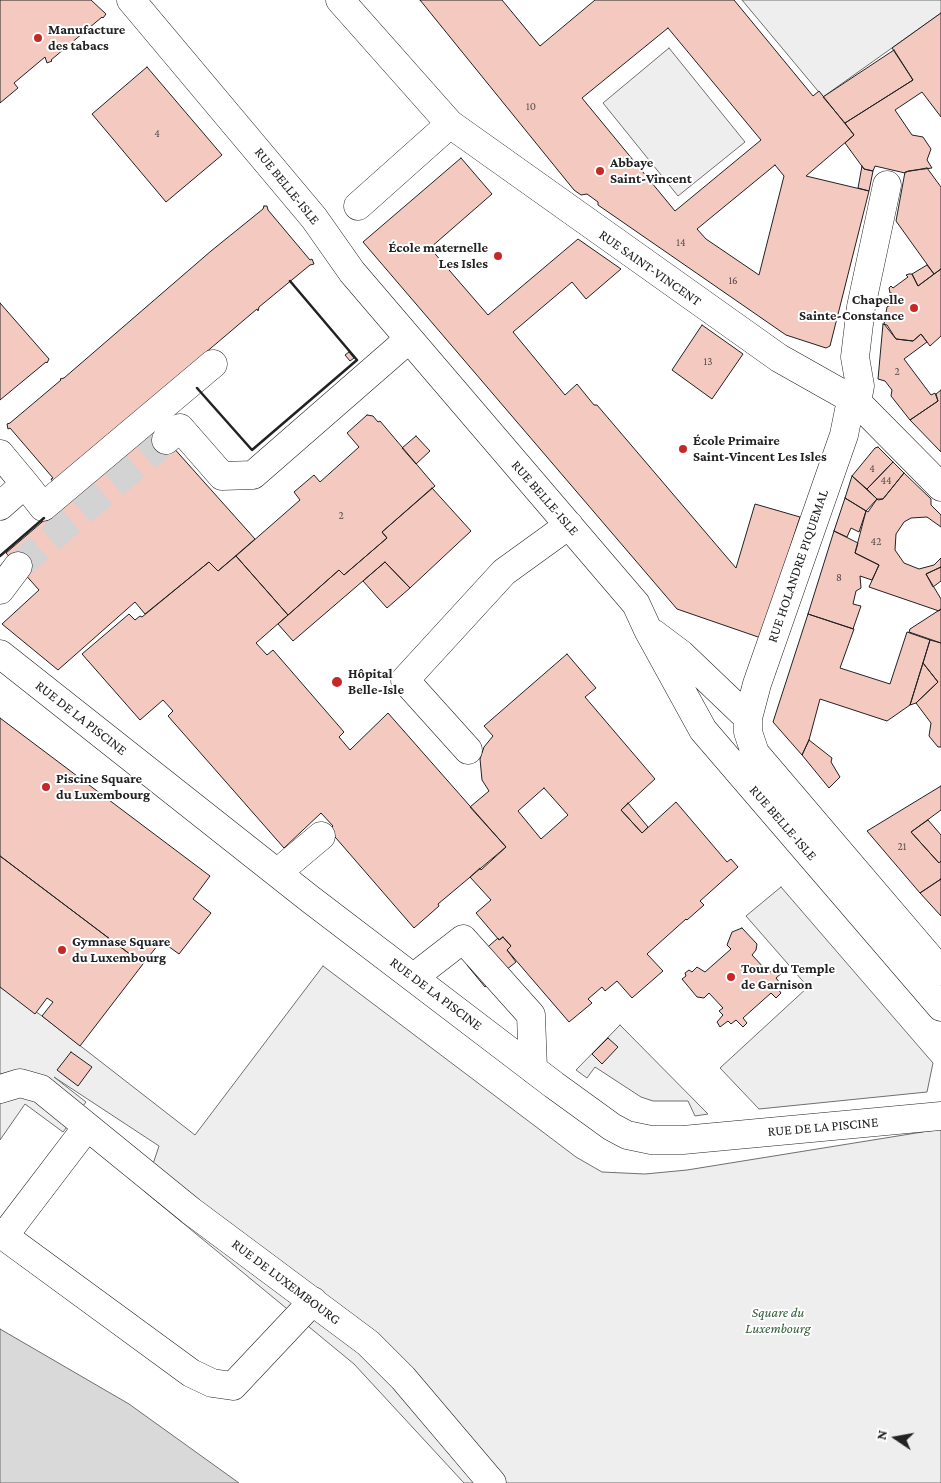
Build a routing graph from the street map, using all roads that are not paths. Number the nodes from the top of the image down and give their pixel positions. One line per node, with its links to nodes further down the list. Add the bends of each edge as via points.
1 (131, 0): 6 (street, RUE BELLE-ISLE, via 314,218 352,272)
2 (340, 0): 3 (street, RUE SAINT-VINCENT)
3 (450, 124): 5 (street); 8 (street, RUE SAINT-VINCENT, via 779,358)
4 (887, 185): 8 (street, via 861,307 855,357 860,386)
5 (358, 206)
6 (409, 339): 9 (street, via 253,475 222,476 180,428); 14 (street, RUE BELLE-ISLE)
7 (213, 364): 11 (street, via 43,507)
8 (857, 402): 12 (street, RUE SAINT-VINCENT); 19 (street, RUE HOLANDRE PIQUEMAL, via 849,410 844,435 757,684)
9 (166, 440)
10 (0, 454): 11 (street)
11 (25, 484): 13 (street)
12 (941, 487)
13 (0, 506)
14 (569, 525): 17 (street, RUE BELLE-ISLE, via 636,604); 20 (street, via 504,572 405,680)
15 (18, 566): 16 (street)
16 (0, 590)
17 (648, 630): 19 (street, via 681,654); 25 (street, RUE BELLE-ISLE, via 702,730)
18 (0, 654): 22 (street, RUE DE LA PISCINE)
19 (748, 725): 23 (street, RUE BELLE-ISLE, via 755,753)
20 (468, 750)
21 (321, 836): 22 (street)
22 (277, 873): 24 (street, RUE DE LA PISCINE)
23 (941, 971)
24 (414, 977): 26 (street, RUE DE LA PISCINE); 26 (street, via 463,939 531,1015)
25 (941, 1007)
26 (533, 1069): 28 (street, RUE DE LA PISCINE, via 612,1127 652,1140 683,1140)
27 (0, 1089): 29 (street, RUE DE LUXEMBOURG, via 20,1082 41,1089)
28 (941, 1116)
29 (87, 1127): 30 (street, RUE DE LUXEMBOURG); 30 (street, via 4,1236 191,1373 212,1383 234,1386)
30 (313, 1301): 31 (street, RUE DE LUXEMBOURG, via 368,1343 403,1378)
31 (492, 1483)

